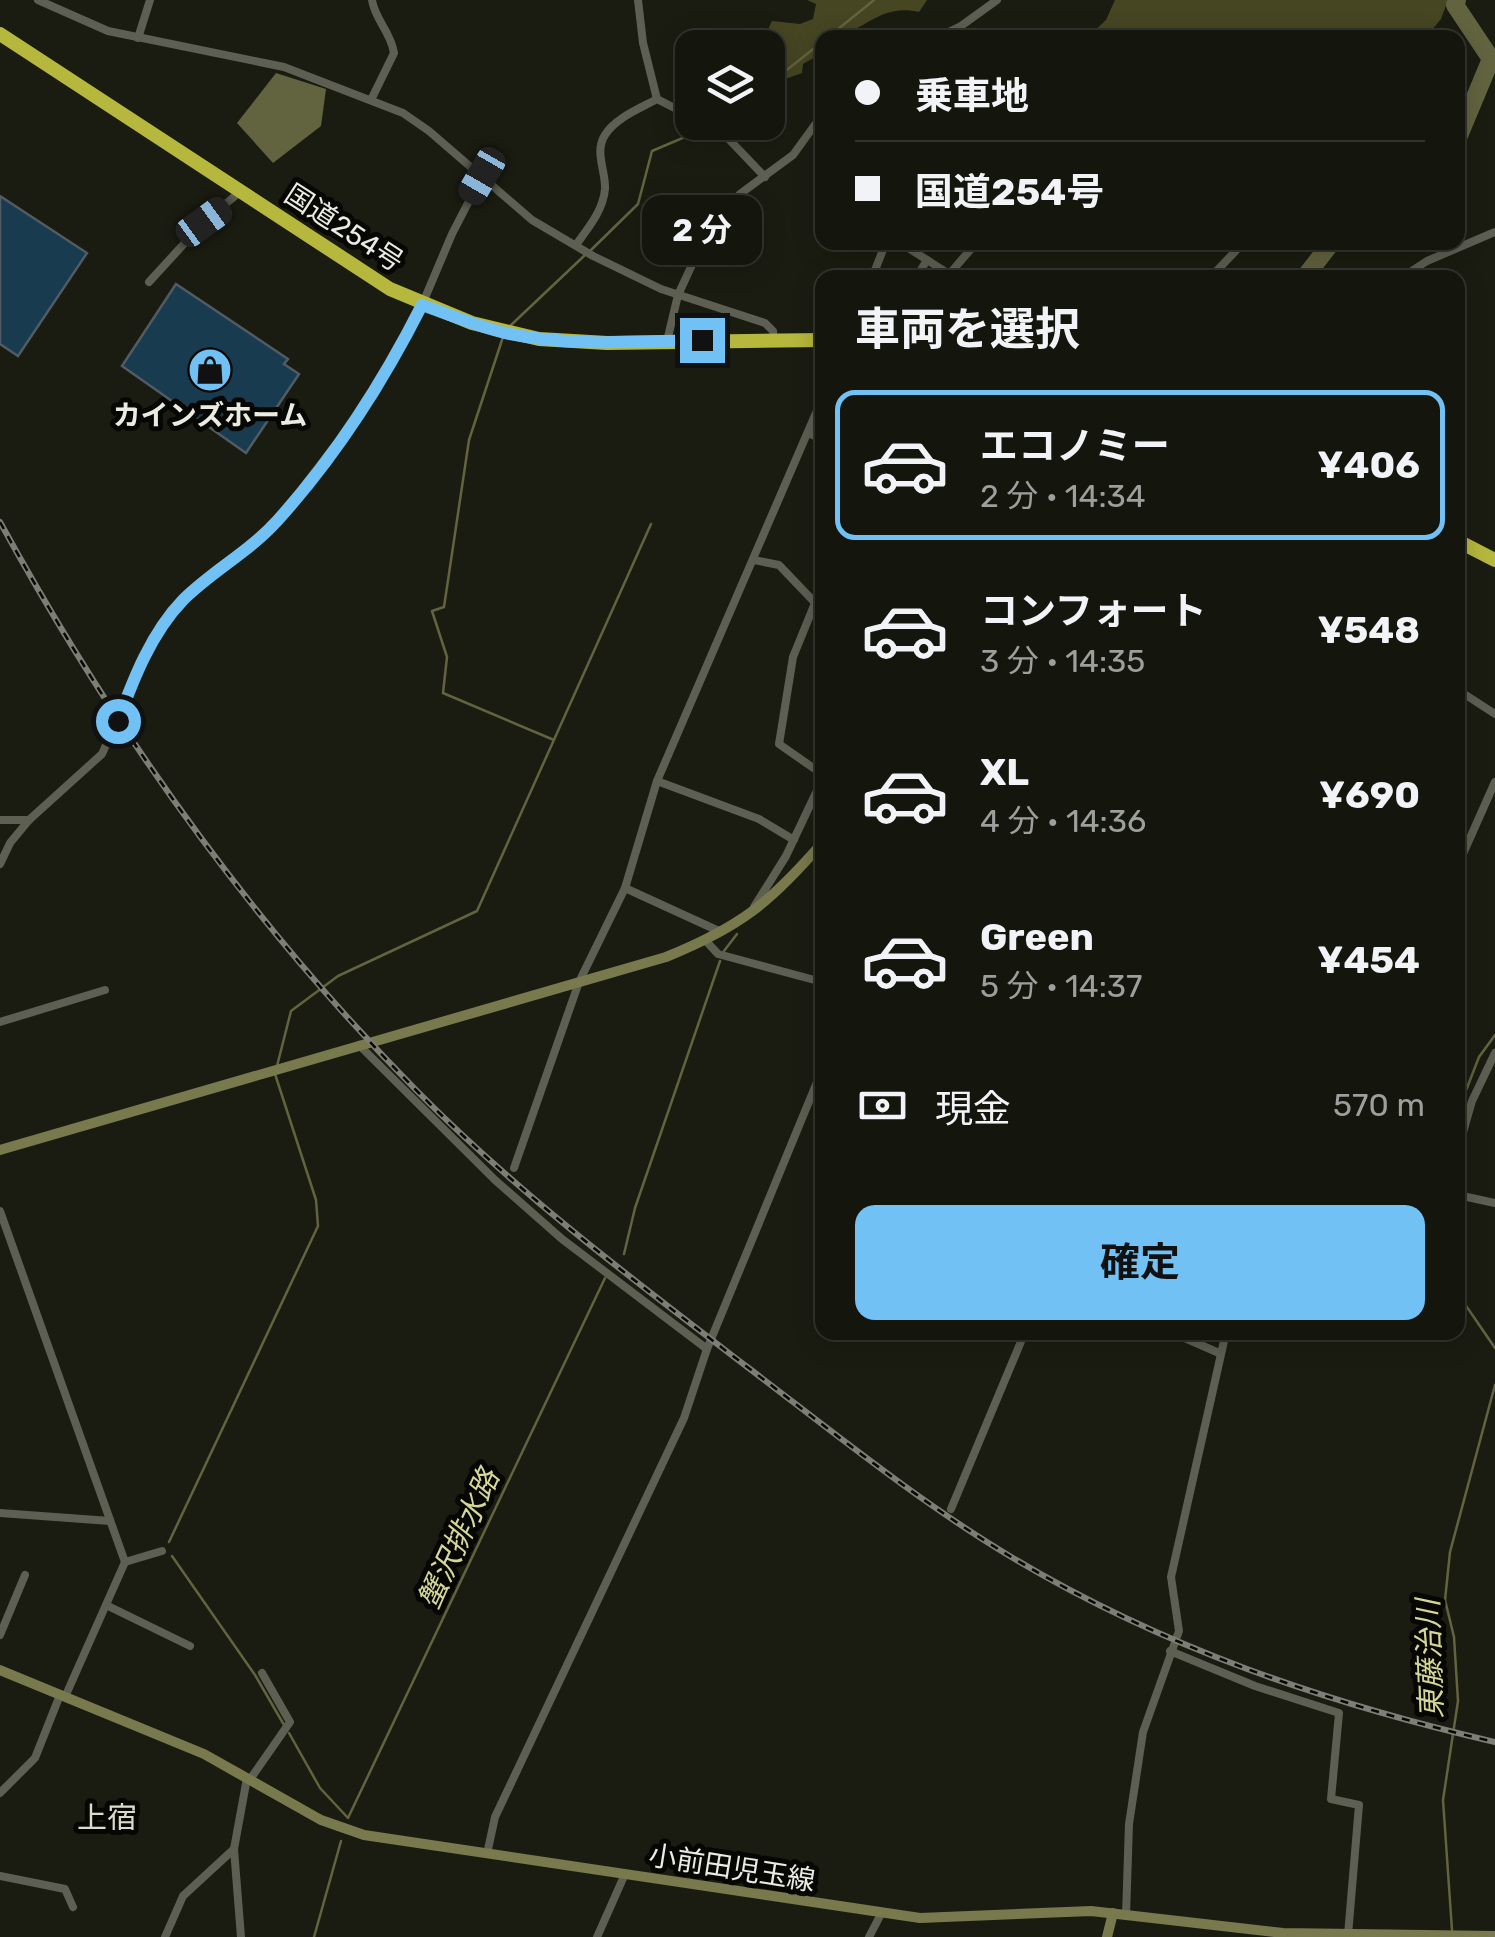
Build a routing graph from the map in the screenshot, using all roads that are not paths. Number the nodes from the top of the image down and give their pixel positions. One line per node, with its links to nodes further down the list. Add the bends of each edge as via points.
1 (38, 0): 7 (street)
2 (68, 0): 7 (street)
3 (150, 0): 10 (street)
4 (372, 0): 12 (street, via 394,52)
5 (638, 0): 11 (street)
6 (997, 0): 8 (street)
7 (62, 10): 10 (street)
8 (953, 30)
9 (0, 34): 18 (highway, 国道254号)
10 (138, 38): 12 (street, via 250,57)
11 (657, 99): 13 (street); 20 (street, via 602,139 604,196)
12 (372, 100): 16 (street, via 415,120)
13 (675, 108)
14 (815, 125): 17 (street, via 793,155)
15 (729, 140): 17 (street)
16 (482, 176): 20 (street, via 532,220); 34 (street)
17 (764, 177): 33 (street, via 710,226)
18 (241, 190): 32 (street); 34 (highway, 国道254号)
19 (1495, 232): 21 (street)
20 (576, 245): 33 (street)
21 (1465, 245)
22 (911, 250): 26 (street)
23 (970, 250): 29 (street)
24 (1236, 250): 30 (street)
25 (1452, 250): 31 (street)
26 (927, 260): 27 (street); 28 (street)
27 (921, 270)
28 (940, 270)
29 (952, 270)
30 (1218, 270)
31 (1413, 270)
32 (148, 282)
33 (678, 295): 35 (street, via 765,323); 37 (street)
34 (422, 305): 37 (highway, 国道254号, via 539,339); 53 (street, via 374,395 277,521 171,615 149,648 102,754)
35 (774, 340): 36 (highway, 国道254号); 37 (highway, 国道254号)
36 (815, 340)
37 (667, 341)
38 (815, 416): 39 (street)
39 (808, 434): 40 (street); 42 (street)
40 (815, 437)
41 (1465, 544): 43 (highway)
42 (754, 560): 44 (street, via 779,565); 49 (street)
43 (1495, 560)
44 (815, 602)
45 (815, 614): 48 (street, via 792,657 779,744)
46 (1465, 695): 47 (street)
47 (1495, 714)
48 (815, 772)
49 (657, 781): 55 (street, via 759,819); 58 (street)
50 (1495, 782): 54 (street)
51 (815, 793): 55 (street)
52 (0, 820): 53 (street)
53 (29, 820): 57 (street)
54 (1465, 839)
55 (794, 840): 59 (street)
56 (815, 851): 59 (main road)
57 (0, 864)
58 (625, 888): 60 (street); 63 (street)
59 (751, 916): 60 (main road)
60 (723, 933): 61 (main road)
61 (706, 941): 62 (street, via 718,954); 63 (main road)
62 (815, 980)
63 (579, 982): 66 (main road); 71 (street)
64 (105, 990): 65 (street)
65 (0, 1022)
66 (358, 1045): 70 (main road); 78 (street, via 508,1192)
67 (1495, 1053): 69 (street)
68 (815, 1087): 78 (street)
69 (1465, 1126)
70 (0, 1150)
71 (514, 1168)
72 (1465, 1197): 73 (street)
73 (1495, 1203)
74 (0, 1211): 82 (street)
75 (1023, 1340): 80 (street)
76 (1190, 1340): 79 (street)
77 (1223, 1340): 79 (street)
78 (707, 1349): 96 (street, via 684,1418 495,1817)
79 (1219, 1352): 89 (street, via 1170,1577 1179,1631)
80 (952, 1510)
81 (0, 1513): 82 (street)
82 (110, 1520): 84 (street)
83 (162, 1552): 84 (street)
84 (125, 1562): 86 (street)
85 (25, 1575): 87 (street)
86 (106, 1606): 88 (street); 92 (street)
87 (0, 1635)
88 (190, 1646)
89 (1170, 1650): 102 (street, via 1143,1732 1128,1824); 103 (street, via 1339,1713 1332,1799 1359,1805)
90 (0, 1670): 92 (main road, 小前田児玉線)
91 (262, 1673): 93 (street, via 290,1722)
92 (63, 1696): 93 (main road, 小前田児玉線); 94 (street, via 35,1758)
93 (249, 1777): 95 (street); 96 (main road, 小前田児玉線, via 339,1828)
94 (0, 1793)
95 (234, 1849): 106 (street, via 184,1896); 107 (street)
96 (487, 1854): 97 (main road, 小前田児玉線)
97 (625, 1874): 101 (main road, 小前田児玉線); 108 (street)
98 (0, 1876): 99 (street, via 65,1889)
99 (73, 1907)
100 (1113, 1913): 101 (main road, 小前田児玉線); 102 (main road, 小前田児玉線); 110 (main road)
101 (880, 1914): 109 (street)
102 (1126, 1915): 103 (main road, 小前田児玉線)
103 (1348, 1935): 104 (main road, 小前田児玉線)
104 (1379, 1936): 105 (main road, 小前田児玉線)
105 (1495, 1936)
106 (165, 1937)
107 (240, 1937)
108 (597, 1937)
109 (869, 1937)
110 (1107, 1937)

